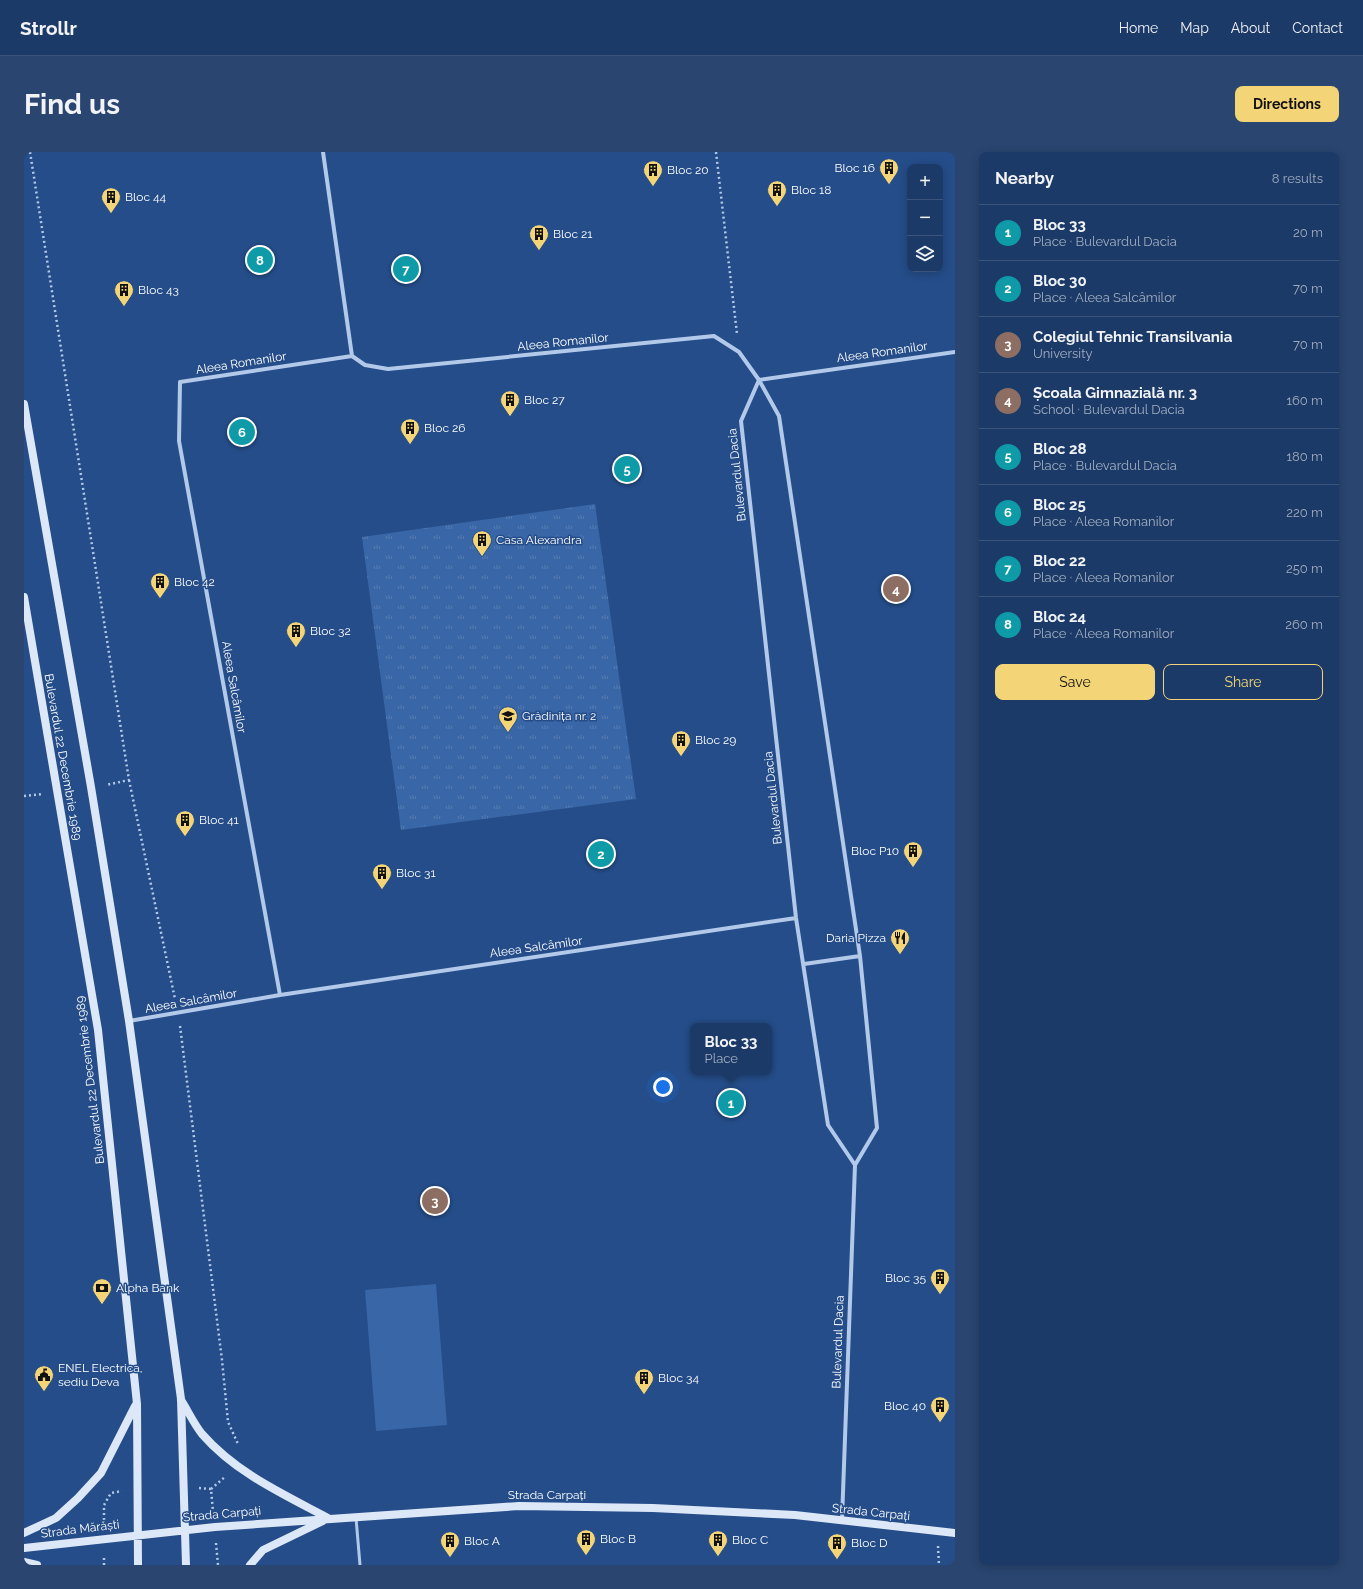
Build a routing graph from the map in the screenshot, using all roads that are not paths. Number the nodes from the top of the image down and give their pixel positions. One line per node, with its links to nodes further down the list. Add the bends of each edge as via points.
1 (323, 152): 3 (street)
2 (955, 352): 4 (street, Aleea Romanilor)
3 (352, 356): 4 (street, Aleea Romanilor, via 365,365 388,369 714,336 739,352); 5 (street, Aleea Romanilor)
4 (760, 380): 8 (street, Bulevardul Dacia, via 741,421); 9 (street, Bulevardul Dacia, via 779,416)
5 (180, 382): 11 (street, Aleea Salcâmilor, via 179,441)
6 (24, 404): 12 (main road, via 92,787)
7 (24, 597): 15 (main road, Bulevardul 22 Decembrie 1989, via 98,1030)
8 (796, 918): 10 (street, Bulevardul Dacia); 11 (street, Aleea Salcâmilor)
9 (860, 956): 10 (street); 13 (street, Bulevardul Dacia, via 877,1128)
10 (804, 964): 13 (street, Bulevardul Dacia, via 828,1125)
11 (280, 995): 12 (street, Aleea Salcâmilor)
12 (130, 1022): 14 (main road)
13 (855, 1165): 18 (street, Bulevardul Dacia)
14 (181, 1399): 17 (main road, via 202,1433 231,1462 260,1482); 19 (main road)
15 (137, 1404): 20 (main road, via 102,1473 56,1518); 22 (main road, Bulevardul 22 Decembrie 1989)
16 (356, 1517): 17 (main road, Strada Carpați); 18 (main road, Strada Carpați, via 519,1506 653,1508 795,1515); 29 (lane)
17 (329, 1519): 19 (main road, Strada Carpați); 28 (main road, via 263,1550)
18 (842, 1520): 21 (main road, Strada Carpați)
19 (185, 1529): 22 (main road, Strada Carpați); 27 (main road)
20 (24, 1533)
21 (955, 1533)
22 (138, 1534): 23 (main road, Strada Mărăști); 26 (main road, Bulevardul 22 Decembrie 1989)
23 (24, 1548)
24 (24, 1562): 25 (main road)
25 (36, 1565)
26 (138, 1565)
27 (186, 1565)
28 (250, 1565)
29 (360, 1565)

